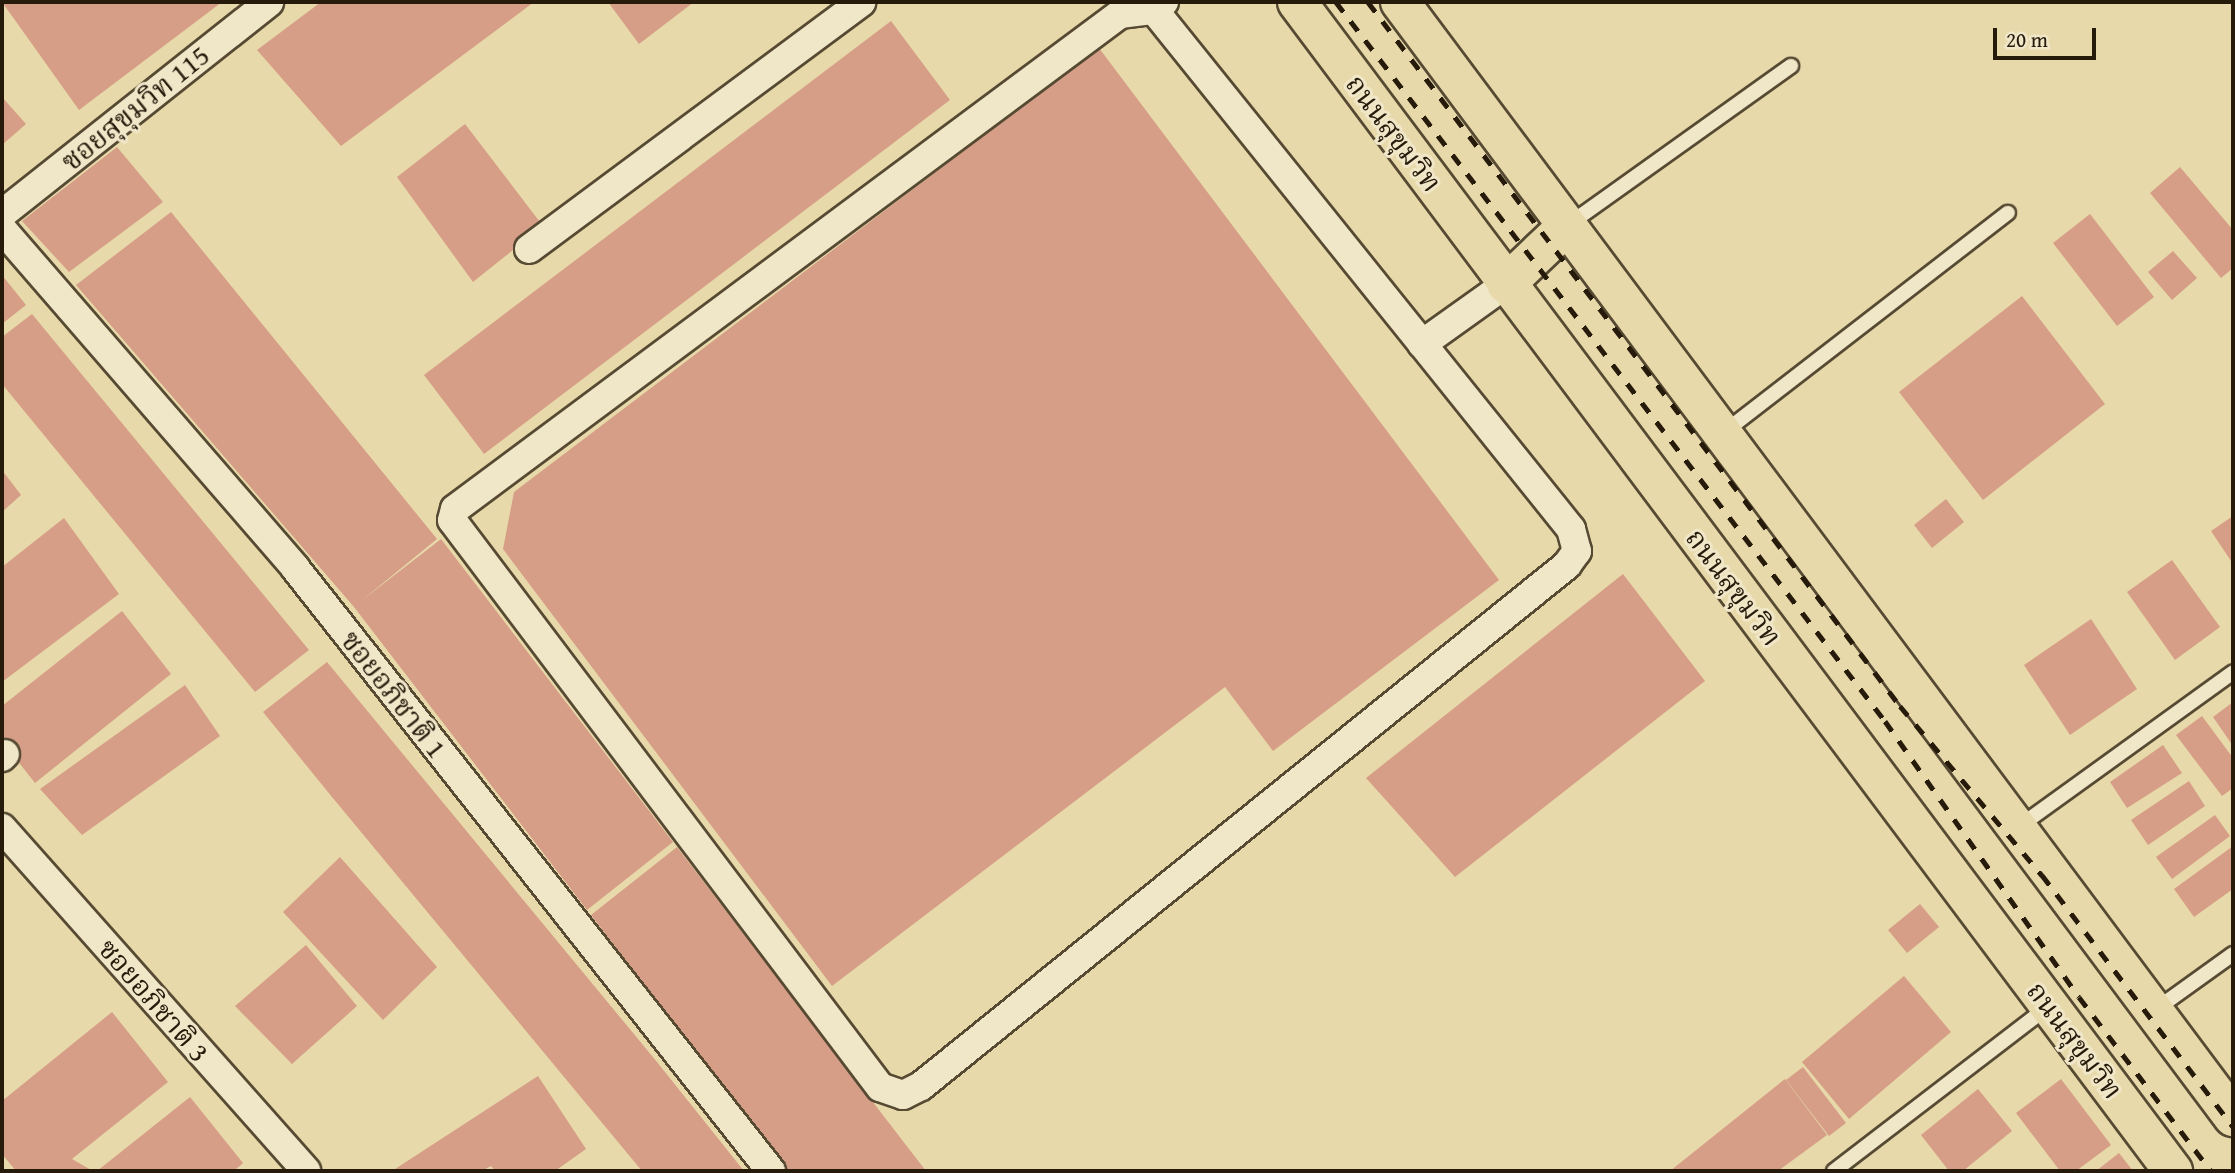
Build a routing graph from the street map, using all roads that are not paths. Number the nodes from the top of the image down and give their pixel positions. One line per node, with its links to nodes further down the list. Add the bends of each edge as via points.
1 (269, 2): 7 (street, ซอยสุขุมวิท 115)
2 (861, 2): 11 (street)
3 (1297, 2): 12 (highway, ถนนสุขุมวิท)
4 (1400, 2): 9 (highway)
5 (1159, 6): 13 (street); 13 (street, via 1120,14 455,509 452,520 880,1087 903,1095 921,1086 1567,565 1577,551 1571,529)
6 (1791, 66): 9 (lane)
7 (2, 214)
8 (2008, 214): 14 (lane)
9 (1567, 226): 12 (highway); 14 (highway)
10 (2, 229): 24 (street, ซอยอภิชาติ 1, via 296,569)
11 (529, 249)
12 (1506, 284): 13 (street); 19 (highway, ถนนสุขุมวิท)
13 (1422, 344)
14 (1722, 434): 17 (highway)
15 (2233, 672): 17 (lane)
16 (2, 828): 23 (street, ซอยอภิชาติ 3)
17 (2016, 829): 20 (highway)
18 (2233, 954): 20 (lane)
19 (2049, 1006): 22 (lane); 26 (highway, ถนนสุขุมวิท)
20 (2154, 1011): 21 (highway)
21 (2233, 1116)
22 (1852, 1166): 25 (lane)
23 (306, 1171)
24 (771, 1171)
25 (1834, 1171)
26 (2173, 1171)

